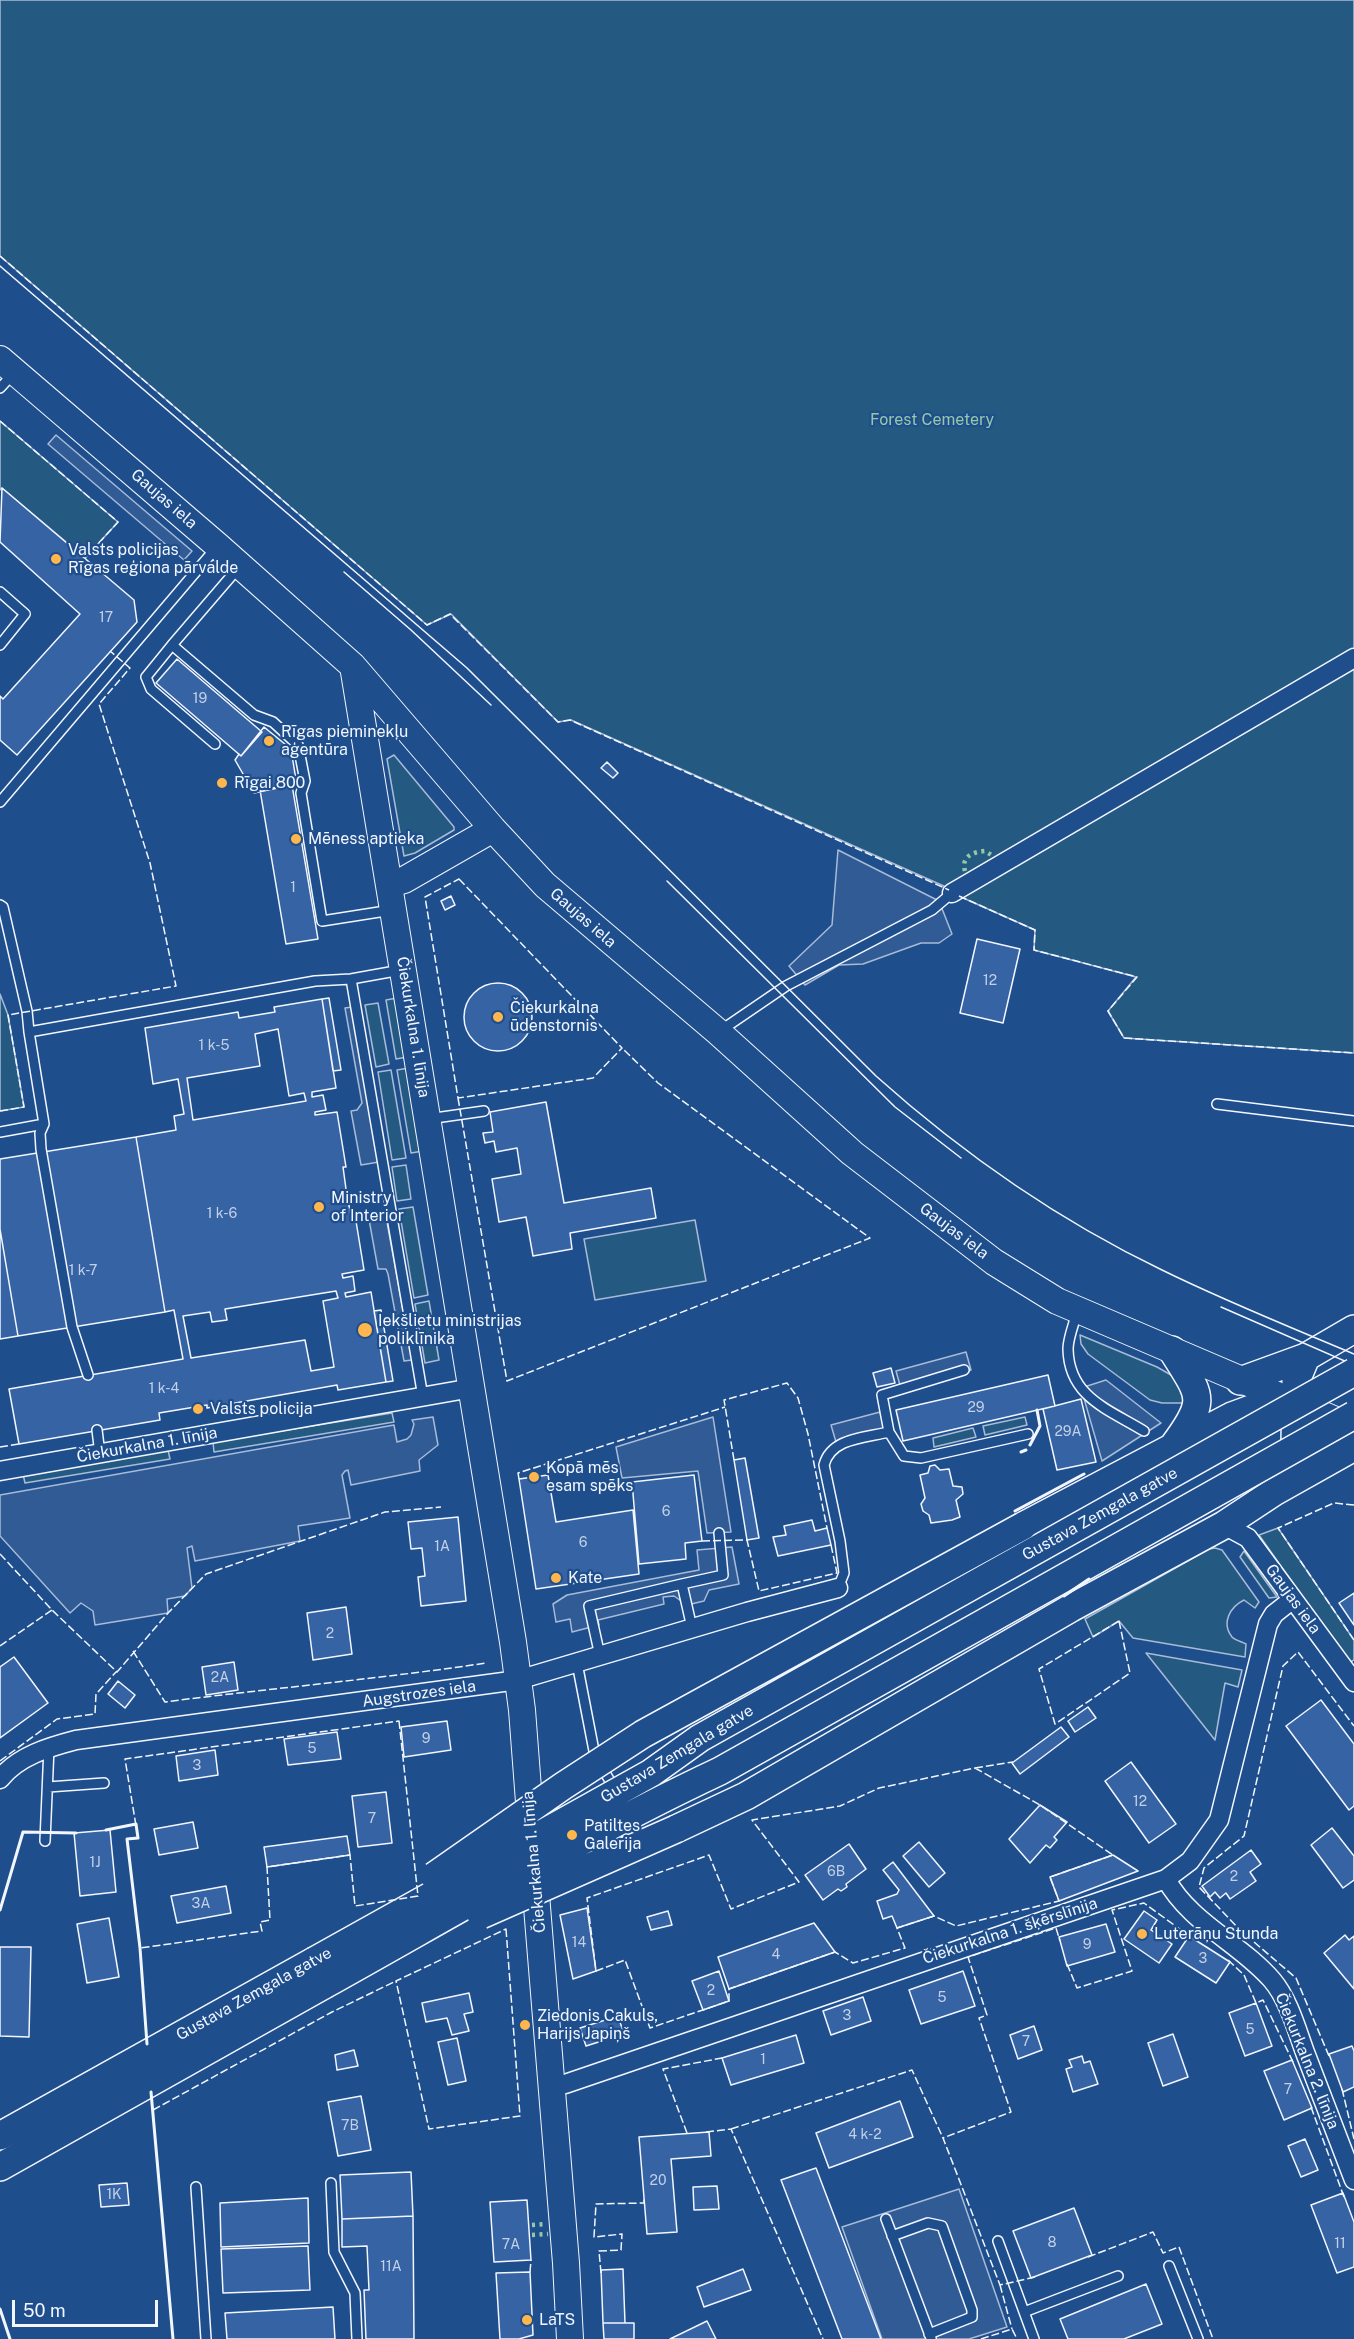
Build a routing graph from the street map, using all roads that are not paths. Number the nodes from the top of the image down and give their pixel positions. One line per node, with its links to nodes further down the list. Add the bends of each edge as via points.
1 (5, 373): 2 (street, Gaujas iela)
2 (218, 546): 3 (street, Gaujas iela); 10 (lane)
3 (241, 566): 6 (lane); 8 (street, Gaujas iela)
4 (0, 592): 5 (lane, via 25,614)
5 (0, 645)
6 (172, 645): 9 (lane, via 146,677 151,689); 15 (lane, via 254,715 273,722 298,745 304,781 301,793 322,921)
7 (1354, 658): 13 (street)
8 (353, 666): 11 (street, Gaujas iela); 12 (street, Čiekurkalna 1. līnija)
9 (215, 744)
10 (0, 802)
11 (493, 829): 12 (street, via 404,880); 19 (street, Gaujas iela, via 545,885)
12 (390, 884): 15 (street, Čiekurkalna 1. līnija)
13 (952, 893): 19 (lane, via 933,910 786,986)
14 (0, 904): 18 (lane)
15 (395, 909): 16 (street, Čiekurkalna 1. līnija)
16 (404, 969): 17 (lane); 22 (street, Čiekurkalna 1. līnija)
17 (351, 979): 18 (lane, via 315,981); 35 (lane)
18 (29, 1032): 24 (lane)
19 (718, 1032): 26 (street, Gaujas iela, via 852,1153 994,1262)
20 (1217, 1104): 23 (lane)
21 (484, 1111): 22 (lane)
22 (428, 1119): 34 (street, Čiekurkalna 1. līnija)
23 (1354, 1121)
24 (44, 1124): 25 (lane); 32 (lane, via 41,1149 70,1316)
25 (0, 1132)
26 (1077, 1310): 28 (street, Gaujas iela); 40 (lane, via 1068,1347 1071,1372 1087,1396)
27 (1354, 1329): 29 (main road)
28 (1172, 1350): 33 (street, Gaujas iela); 43 (main road, via 1196,1389 1197,1408)
29 (1306, 1357): 33 (main road); 36 (main road, via 1296,1381)
30 (964, 1370): 41 (lane, via 882,1395)
31 (1354, 1372): 67 (main road, Gustava Zemgala gatve, bridge, via 700,1738 651,1773)
32 (88, 1375)
33 (1240, 1381): 36 (street, Gaujas iela)
34 (472, 1388): 35 (street, Čiekurkalna 1. līnija); 56 (street, Čiekurkalna 1. līnija)
35 (423, 1397): 45 (street, Čiekurkalna 1. līnija)
36 (1294, 1404): 38 (street, Gaujas iela); 43 (main road, via 1259,1406); 47 (main road, via 1297,1431 1293,1458)
37 (1354, 1416): 67 (main road, Gustava Zemgala gatve, bridge, via 720,1771)
38 (1354, 1428)
39 (96, 1430): 45 (lane)
40 (1144, 1431)
41 (889, 1432): 42 (lane, via 904,1456 921,1458); 51 (lane, via 837,1445 827,1454 824,1466 844,1573)
42 (1028, 1434)
43 (1174, 1445): 67 (main road, bridge, via 643,1734 563,1786)
44 (1354, 1447): 47 (main road)
45 (100, 1454): 46 (street, Čiekurkalna 1. līnija)
46 (0, 1471)
47 (1274, 1492): 48 (main road)
48 (1224, 1525): 52 (street, Gaujas iela, via 1248,1538); 67 (main road, bridge, via 1071,1608 746,1796)
49 (719, 1533): 50 (lane, via 723,1575)
50 (682, 1584): 53 (lane); 54 (lane, via 589,1606)
51 (838, 1588): 53 (street, Augstrozes iela)
52 (1293, 1599): 57 (street, Gaujas iela); 66 (street, Čiekurkalna 1. šķērslīnija, via 1268,1624 1219,1820 1190,1861)
53 (692, 1628): 54 (street, Augstrozes iela)
54 (600, 1656): 55 (street, Augstrozes iela)
55 (577, 1663): 56 (street, Augstrozes iela); 62 (lane, via 595,1756)
56 (518, 1680): 58 (street, Augstrozes iela, via 76,1740); 68 (street, Čiekurkalna 1. līnija)
57 (1354, 1682)
58 (49, 1747): 59 (street, Augstrozes iela); 61 (lane)
59 (0, 1779)
60 (104, 1784): 61 (lane)
61 (48, 1787): 64 (lane)
62 (635, 1825)
63 (641, 1834): 65 (lane)
64 (45, 1841)
65 (653, 1854)
66 (1166, 1879): 68 (street, Čiekurkalna 1. šķērslīnija); 71 (street, Čiekurkalna 2. līnija, via 1186,1908 1251,1958 1274,1982 1290,2013)
67 (319, 1973): 69 (main road, Gustava Zemgala gatve); 70 (main road, Gustava Zemgala gatve)
68 (553, 2085): 83 (street, Čiekurkalna 1. līnija)
69 (0, 2136)
70 (0, 2167)
71 (1354, 2180)
72 (331, 2183): 82 (lane, via 334,2252 355,2293)
73 (196, 2187): 81 (lane)
74 (886, 2220): 75 (lane)
75 (892, 2236): 80 (lane); 80 (lane, via 928,2223 942,2226 972,2317)
76 (998, 2241): 79 (lane)
77 (1169, 2266): 85 (lane)
78 (1118, 2276): 79 (lane)
79 (1024, 2312): 84 (lane)
80 (930, 2337)
81 (206, 2339)
82 (357, 2339)
83 (570, 2339)
84 (1034, 2339)
85 (1198, 2339)

